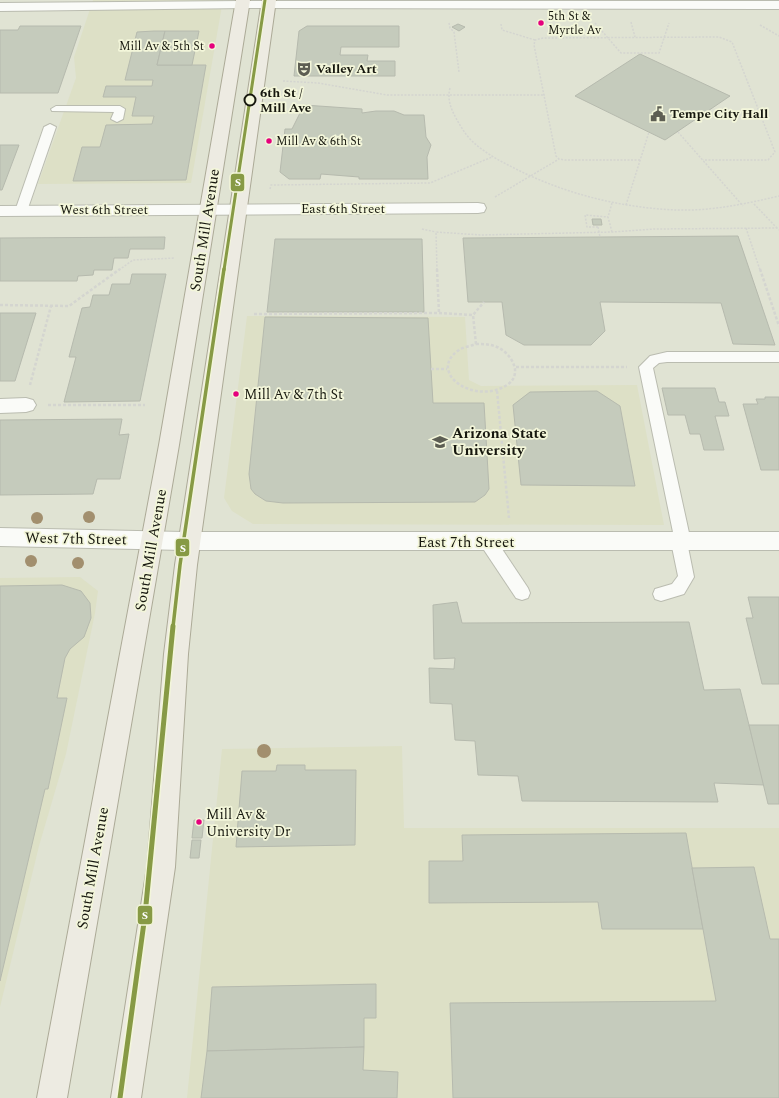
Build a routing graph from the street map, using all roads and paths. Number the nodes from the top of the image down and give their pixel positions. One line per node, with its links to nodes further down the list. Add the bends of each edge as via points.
1 (242, 2): 2 (street); 5 (street); 39 (main road, South Mill Avenue)
2 (269, 2): 3 (street); 40 (main road, South Mill Avenue)
3 (692, 3): 4 (street)
4 (779, 5)
5 (0, 8)
6 (449, 22): 17 (path, via 454,32)
7 (500, 22): 16 (path, via 502,30)
8 (631, 22): 14 (path)
9 (759, 24): 12 (path)
10 (598, 27): 13 (path)
11 (668, 27): 15 (path)
12 (779, 36)
13 (607, 37): 14 (path); 15 (path, via 621,53 658,53); 16 (path)
14 (635, 37): 15 (path)
15 (664, 37): 30 (path, via 719,37 732,42 775,152 768,160)
16 (536, 40): 21 (path, via 534,45)
17 (459, 72)
18 (283, 81): 20 (path, via 318,83 387,94)
19 (450, 88): 20 (path)
20 (448, 94): 21 (path); 27 (path, via 451,108 463,131 479,148)
21 (545, 95): 28 (path, via 556,156)
22 (56, 109): 23 (lane, via 120,109)
23 (117, 119)
24 (50, 127): 42 (lane)
25 (649, 132): 29 (path)
26 (678, 132): 30 (path)
27 (492, 156): 31 (path); 32 (path, via 430,183)
28 (559, 159): 29 (path); 31 (path)
29 (640, 160): 36 (path)
30 (703, 160): 37 (path)
31 (530, 177): 34 (path, via 556,188); 38 (path)
32 (271, 185)
33 (779, 196): 35 (path)
34 (612, 203): 36 (path); 43 (path)
35 (754, 204): 37 (path); 45 (path)
36 (626, 205): 37 (path, via 687,209)
37 (743, 206)
38 (478, 208): 40 (street, East 6th Street)
39 (208, 210): 40 (street, East 6th Street); 42 (street, West 6th Street); 67 (main road, South Mill Avenue)
40 (238, 210): 68 (main road, South Mill Avenue)
41 (0, 211): 42 (street, West 6th Street)
42 (21, 211)
43 (608, 217): 46 (path); 47 (path, bridge, via 585,215 587,227 598,227)
44 (745, 228): 45 (path); 46 (path); 55 (path)
45 (778, 229)
46 (612, 232): 53 (path, via 481,235 436,232)
47 (600, 237)
48 (175, 258): 51 (path, via 133,260 69,306)
49 (484, 302): 54 (path)
50 (0, 305): 51 (path)
51 (51, 306): 63 (path)
52 (254, 314): 53 (path)
53 (439, 314): 54 (path)
54 (473, 315): 56 (path)
55 (779, 326)
56 (476, 344): 58 (path, via 497,347 506,352); 61 (path, via 466,346 452,355)
57 (779, 356): 59 (lane, via 667,356 654,359)
58 (516, 367): 59 (path); 62 (path, via 512,381)
59 (646, 367): 71 (lane)
60 (431, 369): 61 (path)
61 (447, 369): 62 (path, via 456,384 465,389 486,393)
62 (497, 391): 70 (path)
63 (26, 405): 64 (path); 65 (street)
64 (145, 405)
65 (0, 406)
66 (0, 537): 67 (street, West 7th Street)
67 (152, 541): 68 (street, East 7th Street); 77 (main road, South Mill Avenue)
68 (190, 541): 69 (street, East 7th Street); 78 (main road, South Mill Avenue, via 176,654 161,867)
69 (488, 542): 70 (street, East 7th Street); 74 (lane)
70 (511, 542): 71 (street, East 7th Street)
71 (681, 542): 72 (street, East 7th Street); 73 (lane)
72 (779, 542)
73 (686, 577): 75 (lane, via 678,589); 76 (lane)
74 (522, 593)
75 (661, 594)
76 (690, 594)
77 (52, 1098)
78 (126, 1098)

